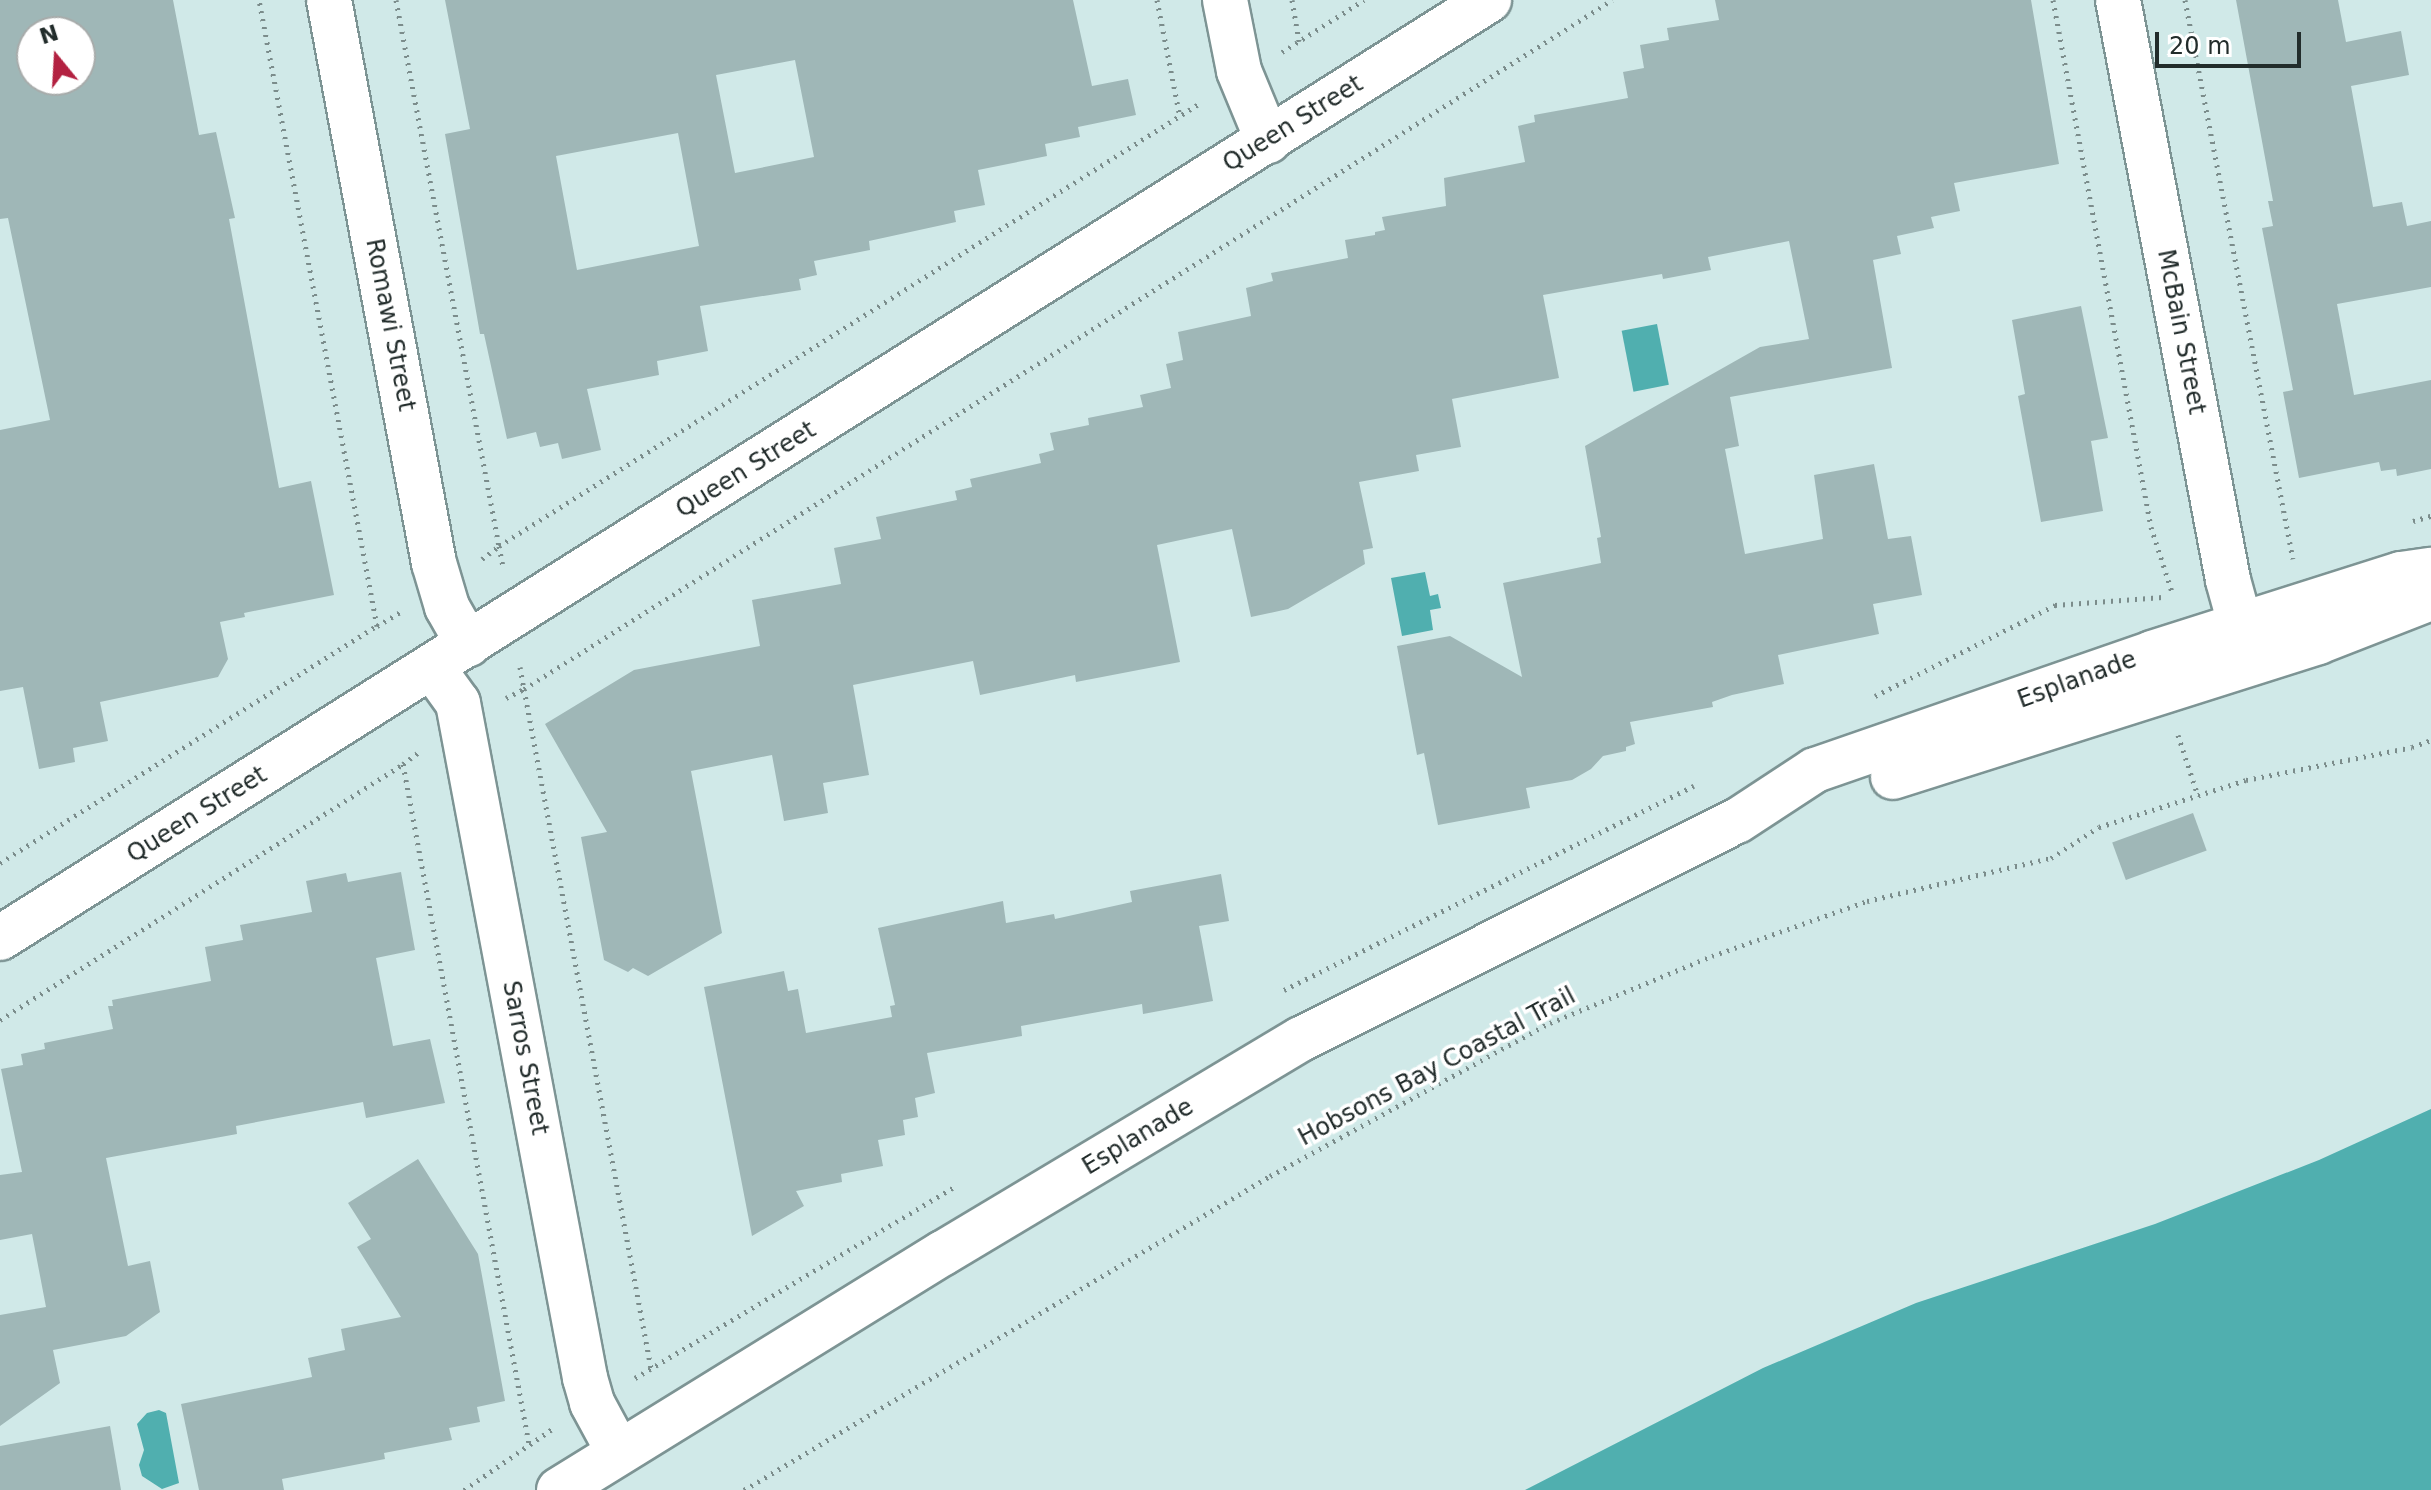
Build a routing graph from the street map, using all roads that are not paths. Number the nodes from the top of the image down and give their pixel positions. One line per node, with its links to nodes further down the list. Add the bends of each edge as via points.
1 (329, 0): 8 (street, Romawi Street, via 434,563 447,607)
2 (1225, 0): 5 (street, via 1241,78)
3 (1489, 0): 5 (street, Queen Street)
4 (2118, 0): 9 (street, McBain Street, via 2228,580)
5 (1268, 141): 8 (street, Queen Street)
6 (2431, 570): 9 (street, Esplanade, via 2401,574)
7 (2431, 598): 9 (street, Esplanade)
8 (468, 644): 10 (street, Queen Street)
9 (2246, 645): 12 (street, Esplanade, via 1815,770 1737,821 1301,1039)
10 (432, 667): 11 (street, Queen Street); 12 (street, Sarros Street, via 453,692 462,721 585,1378)
11 (0, 938)
12 (618, 1451): 13 (street, Esplanade)
13 (559, 1490)

